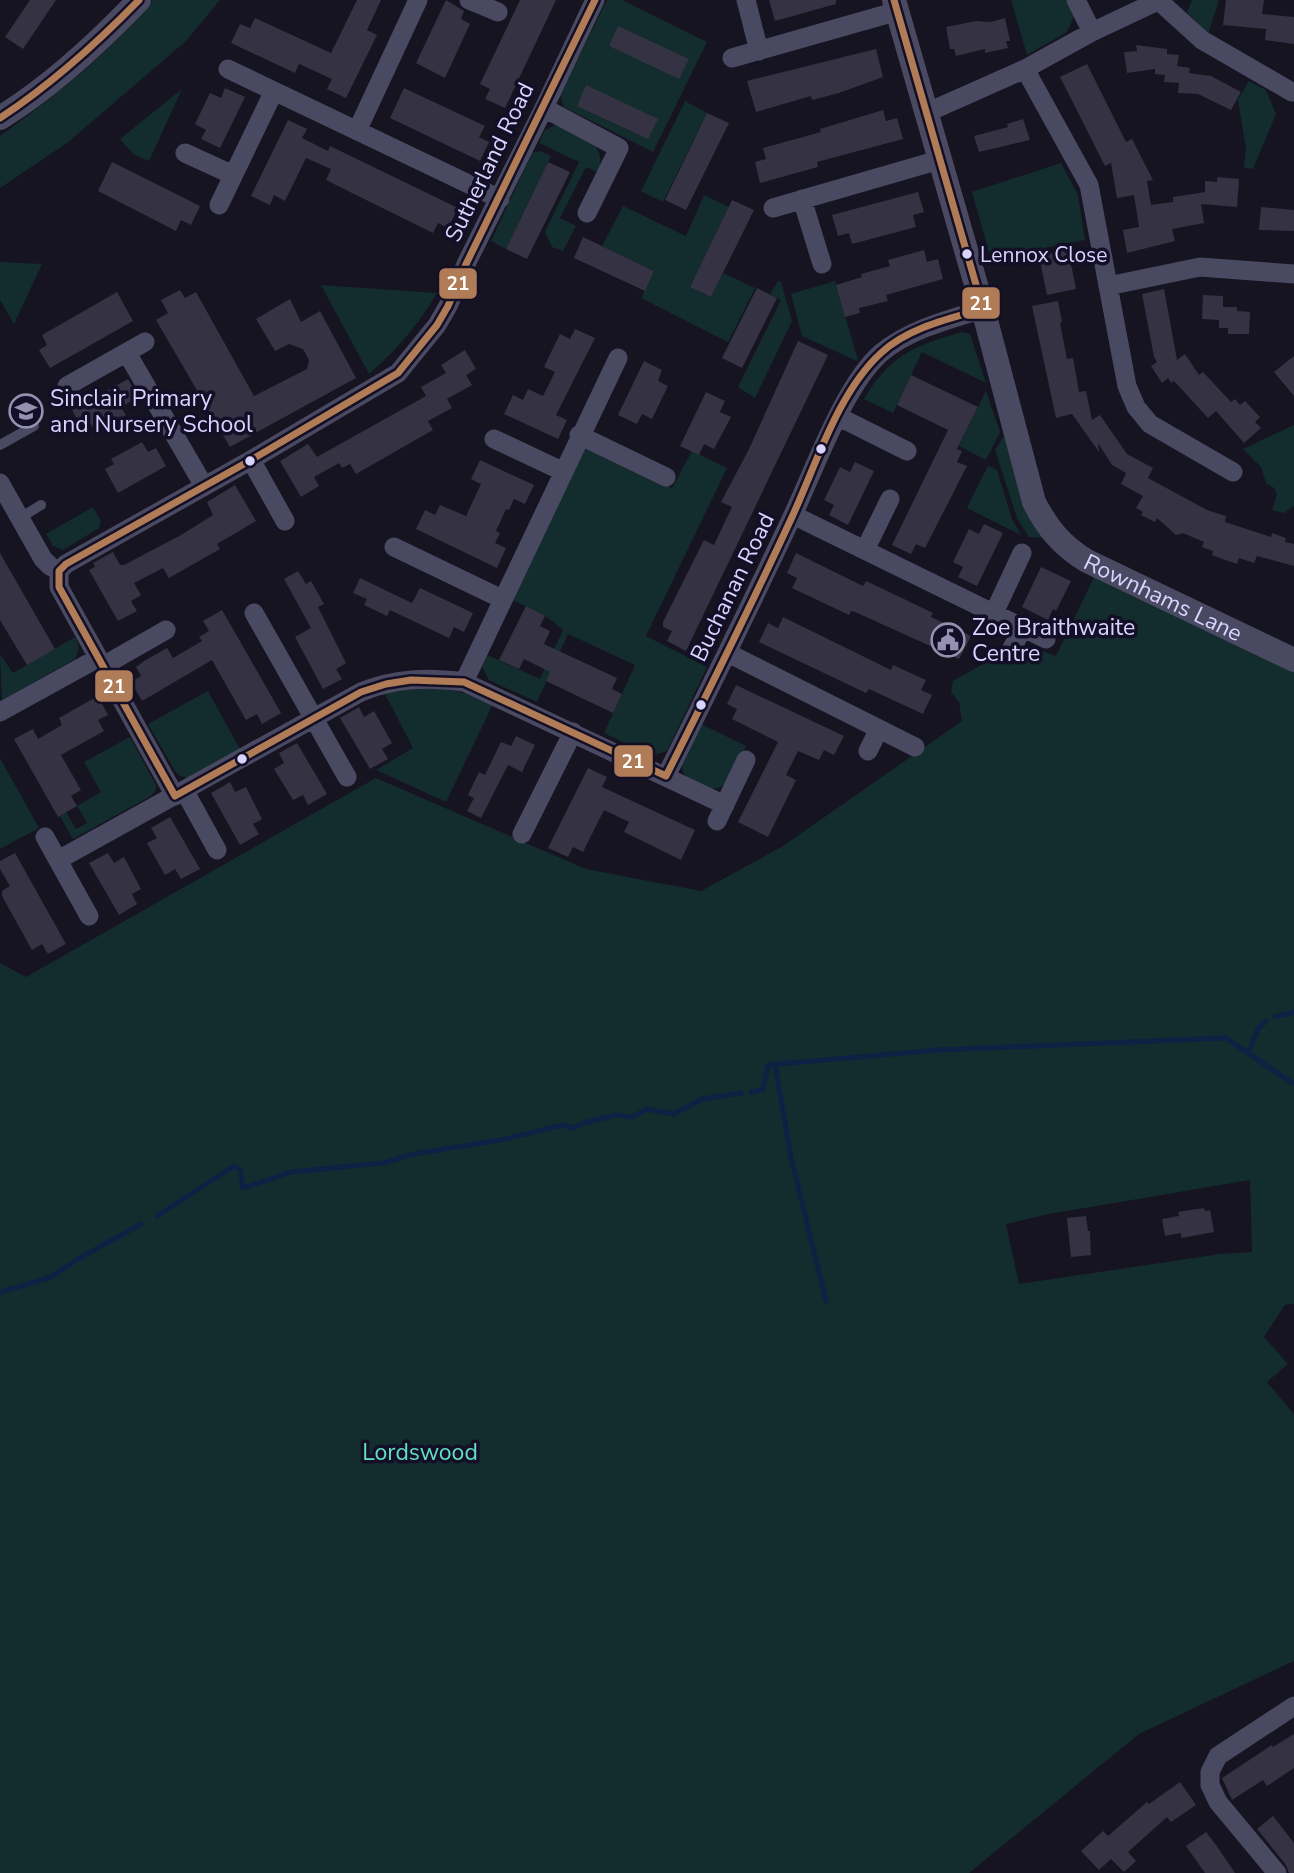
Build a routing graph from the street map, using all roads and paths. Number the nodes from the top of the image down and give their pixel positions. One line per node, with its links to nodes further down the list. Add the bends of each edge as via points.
1 (139, 0): 19 (street, via 60,75)
2 (418, 0): 20 (street)
3 (469, 0): 9 (street)
4 (594, 0): 17 (street, Sutherland Road)
5 (746, 0): 11 (street)
6 (1076, 0): 10 (street)
7 (1159, 0): 10 (street); 16 (street, via 1202,40)
8 (896, 6): 11 (street); 18 (street)
9 (498, 12)
10 (1092, 32): 14 (street)
11 (759, 51): 12 (street)
12 (732, 58)
13 (228, 69): 15 (street)
14 (1025, 69): 18 (street); 31 (street, via 1089,185)
15 (274, 91): 20 (street); 23 (street)
16 (1292, 92)
17 (544, 108): 24 (street, Sutherland Road); 28 (street, via 619,148)
18 (926, 113): 22 (street)
19 (0, 118)
20 (357, 131): 24 (street)
21 (185, 153): 23 (street)
22 (939, 160): 25 (street); 32 (street)
23 (233, 176): 26 (street)
24 (500, 199): 43 (street, Sutherland Road, via 442,316 398,373)
25 (802, 199): 27 (street); 29 (street)
26 (219, 205)
27 (773, 208)
28 (587, 213)
29 (822, 264)
30 (1294, 274): 31 (street, via 1200,267)
31 (1108, 286): 45 (street, via 1127,386 1136,407 1150,424)
32 (983, 309): 37 (street, Buchanan Road, via 926,326 881,353); 66 (street, Rownhams Lane, via 1034,502 1056,539 1087,561)
33 (145, 342): 34 (street)
34 (127, 353): 36 (street); 47 (street)
35 (618, 358): 39 (street)
36 (67, 386)
37 (838, 417): 42 (street); 51 (street, Buchanan Road)
38 (34, 426): 41 (lane)
39 (579, 435): 44 (street); 46 (street)
40 (494, 439): 44 (street)
41 (0, 445)
42 (907, 451)
43 (251, 460): 47 (street, Sutherland Road); 53 (street)
44 (562, 471): 58 (street)
45 (1233, 472)
46 (666, 477)
47 (204, 486): 57 (street, Sutherland Road)
48 (1, 488): 52 (street)
49 (890, 499): 55 (street)
50 (41, 505): 52 (lane)
51 (793, 515): 55 (street); 65 (street, Buchanan Road)
52 (20, 518): 57 (street, via 43,559)
53 (285, 522)
54 (394, 547): 58 (street)
55 (865, 550): 60 (street)
56 (1021, 553): 60 (street)
57 (59, 571): 67 (street, via 59,587)
58 (502, 599): 68 (street)
59 (254, 612): 70 (street)
60 (994, 613): 61 (street)
61 (1023, 628): 63 (street); 64 (street)
62 (166, 630): 67 (street)
63 (1046, 639)
64 (1012, 648)
65 (727, 653): 71 (street); 76 (street, Buchanan Road)
66 (1294, 660)
67 (101, 662): 69 (street); 78 (street)
68 (464, 682): 70 (street, via 434,678 380,684); 72 (street)
69 (0, 712)
70 (314, 718): 77 (street); 78 (street)
71 (879, 729): 73 (street); 74 (street)
72 (573, 732): 76 (street); 79 (street)
73 (915, 747)
74 (868, 751)
75 (746, 760): 76 (street, via 721,813)
76 (666, 776)
77 (347, 777)
78 (180, 793): 81 (street); 82 (street)
79 (522, 834)
80 (45, 837): 82 (street)
81 (217, 850)
82 (58, 860): 83 (street)
83 (89, 916)
84 (1294, 1706): 85 (street, via 1218,1756 1210,1772 1218,1802)
85 (1277, 1873)

